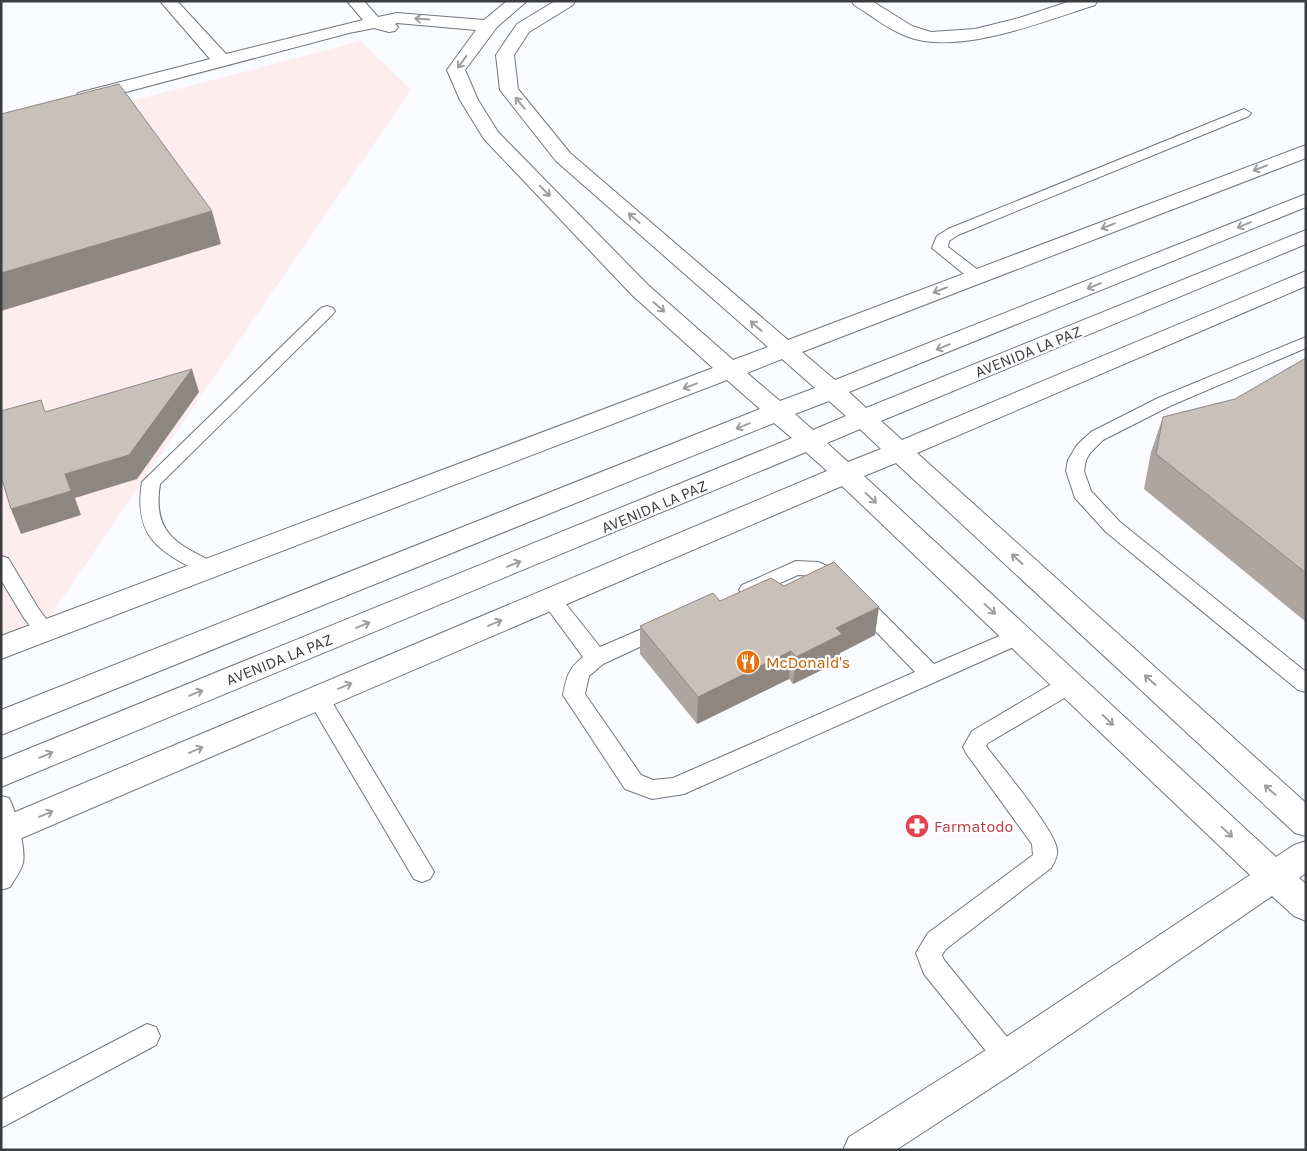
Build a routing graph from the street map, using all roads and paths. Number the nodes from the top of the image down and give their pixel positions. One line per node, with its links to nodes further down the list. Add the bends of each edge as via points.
1 (168, 1): 9 (street)
2 (355, 1): 7 (street)
3 (518, 1): 8 (street, via 505,8)
4 (567, 1): 20 (street, one-way to 4, via 563,156 509,90 505,55 523,28)
5 (860, 1): 6 (street, via 914,33 940,39 971,36)
6 (1088, 1)
7 (374, 22): 8 (street, via 430,34); 9 (street)
8 (483, 33): 21 (street, one-way to 21, via 456,70 469,100 491,135 640,290)
9 (222, 61): 10 (street)
10 (68, 101)
11 (1244, 114): 16 (lane, via 942,239 940,248)
12 (1306, 151): 16 (street, one-way to 16)
13 (1306, 200): 14 (street)
14 (1271, 214): 15 (street); 22 (street, one-way to 22)
15 (1306, 235): 24 (street, AVENIDA LA PAZ)
16 (976, 276): 20 (street, one-way to 20)
17 (1306, 278): 26 (street)
18 (327, 311): 29 (lane, via 151,482 148,506 156,533 176,552)
19 (1306, 342): 39 (lane, via 1164,402 1097,436 1083,448 1075,471 1082,493 1113,527)
20 (783, 350): 21 (street); 22 (street)
21 (731, 370): 23 (street); 29 (street, one-way to 29)
22 (833, 391): 23 (street); 24 (street)
23 (778, 412): 25 (street); 41 (street, one-way to 41)
24 (864, 419): 25 (street, AVENIDA LA PAZ); 26 (street)
25 (810, 441): 27 (street); 42 (street, AVENIDA LA PAZ, one-way to 25)
26 (900, 452): 27 (street); 44 (street, one-way to 26)
27 (845, 474): 31 (street); 34 (street, one-way to 34)
28 (1, 564): 33 (lane)
29 (210, 569): 33 (street)
30 (733, 597): 37 (lane, via 796,568 818,569 836,578)
31 (551, 599): 36 (lane); 40 (street, one-way to 31)
32 (687, 617): 36 (lane)
33 (45, 631): 35 (street)
34 (1018, 636): 37 (lane); 38 (street)
35 (1, 648)
36 (596, 658): 37 (lane, via 579,672 574,695 632,782 652,790 676,787)
37 (931, 675)
38 (1070, 684): 47 (street, one-way to 47); 51 (lane, via 980,737 974,747 1043,840 1046,851 1043,861 937,940 929,953 933,966)
39 (1306, 684)
40 (318, 698): 43 (street, one-way to 40); 46 (lane)
41 (1, 723)
42 (1, 774)
43 (3, 823): 48 (lane, via 11,863)
44 (1306, 823)
45 (1306, 855): 47 (street)
46 (422, 872)
47 (1275, 877): 49 (street); 51 (street)
48 (1, 880)
49 (1306, 906)
50 (147, 1036): 52 (lane)
51 (1007, 1057): 53 (street)
52 (1, 1115)
53 (862, 1150)

